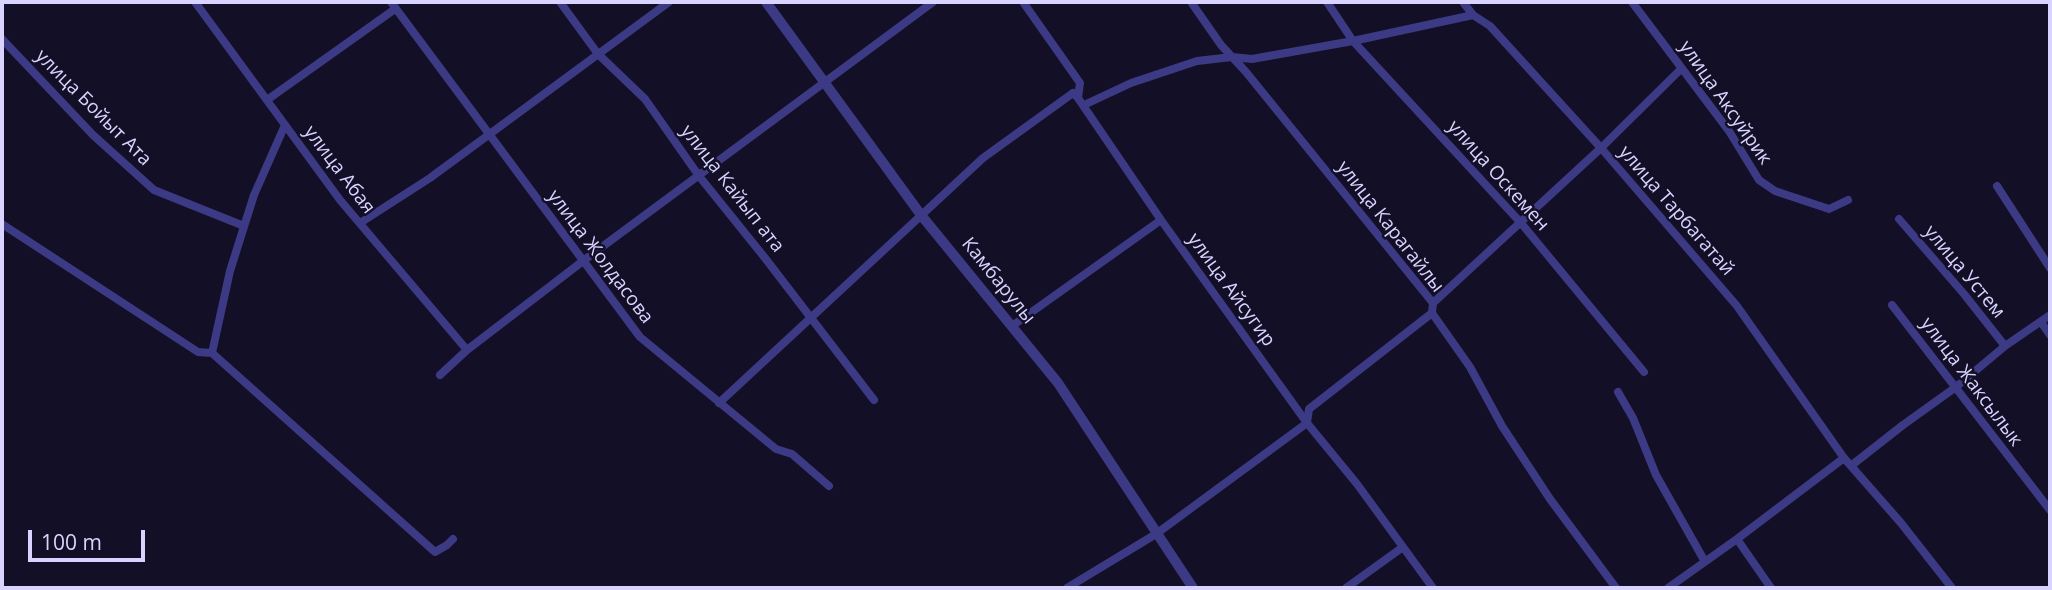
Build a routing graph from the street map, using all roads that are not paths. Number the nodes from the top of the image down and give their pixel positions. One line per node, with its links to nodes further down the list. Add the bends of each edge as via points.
1 (195, 2): 20 (street, улица Абая)
2 (560, 2): 15 (street, улица Кайып ата)
3 (669, 2): 15 (street)
4 (766, 2): 18 (street, Камбарулы)
5 (933, 2): 18 (street)
6 (1023, 2): 19 (street, улица Айсугир, via 1080,83)
7 (1191, 2): 16 (street, улица Карагайлы)
8 (1327, 2): 14 (street, улица Оскемен)
9 (1463, 2): 12 (street, улица Тарбагатай)
10 (1632, 2): 17 (street, улица Аксуйрик)
11 (393, 6): 20 (street); 23 (street, улица Жолдасова)
12 (1473, 15): 14 (street); 24 (street, улица Тарбагатай, via 1490,26)
13 (2, 39): 34 (street, улица Бойыт Ата, via 93,135 154,190)
14 (1353, 41): 16 (street, via 1252,58); 32 (street, улица Оскемен)
15 (598, 54): 23 (street); 25 (street, улица Кайып ата, via 645,99)
16 (1232, 57): 21 (street, via 1165,70); 37 (street, улица Карагайлы)
17 (1681, 69): 24 (street); 27 (street, улица Аксуйрик, via 1729,131 1759,180 1775,191 1829,209)
18 (826, 83): 25 (street); 28 (street, Камбарулы)
19 (1078, 97): 21 (street, улица Айсугир); 28 (street, via 1073,93 1034,119 983,158)
20 (267, 100): 22 (street, улица Абая)
21 (1084, 105): 30 (street, улица Айсугир)
22 (285, 125): 31 (street, улица Абая); 34 (street)
23 (487, 135): 31 (street); 35 (street, улица Жолдасова)
24 (1601, 148): 32 (street); 55 (street, улица Тарбагатай, via 1737,306)
25 (698, 176): 35 (street); 41 (street, улица Кайып ата)
26 (1997, 186): 36 (street)
27 (1848, 200)
28 (922, 215): 41 (street); 43 (street, Камбарулы)
29 (1899, 219): 45 (street, улица Устем)
30 (1161, 220): 43 (street); 54 (street, улица Айсугир)
31 (360, 223): 46 (street, улица Абая)
32 (1521, 223): 37 (street); 48 (street, улица Оскемен)
33 (2, 224): 47 (street, via 198,352)
34 (244, 226): 47 (street)
35 (583, 261): 46 (street); 53 (street, улица Жолдасова, via 640,337)
36 (2050, 268)
37 (1433, 303): 39 (street, улица Карагайлы)
38 (1892, 305): 50 (street, улица Жаксылык)
39 (1432, 313): 54 (street, via 1309,409); 68 (street, улица Карагайлы, via 1550,499)
40 (2050, 315): 42 (street)
41 (810, 319): 52 (street, улица Кайып ата); 53 (street)
42 (2041, 322): 44 (street); 45 (street)
43 (1012, 326): 59 (street, Камбарулы, via 1058,383)
44 (2050, 335)
45 (2005, 346): 50 (street)
46 (467, 350): 49 (street)
47 (212, 353): 60 (street, via 435,552)
48 (1644, 372)
49 (440, 375)
50 (1956, 387): 56 (street); 58 (street, улица Жаксылык)
51 (1618, 393): 63 (street)
52 (874, 400)
53 (719, 403): 57 (street, улица Жолдасова)
54 (1307, 423): 59 (street); 62 (street, улица Айсугир)
55 (1844, 458): 56 (street, улица Тарбагатай); 61 (street)
56 (1852, 465): 71 (street, улица Тарбагатай)
57 (829, 486)
58 (2050, 510)
59 (1156, 534): 64 (street); 65 (street, Камбарулы)
60 (453, 539)
61 (1737, 539): 63 (street); 70 (street)
62 (1403, 547): 66 (street); 67 (street, улица Айсугир)
63 (1704, 560): 69 (street)
64 (1067, 588)
65 (1193, 588)
66 (1346, 588)
67 (1433, 588)
68 (1616, 588)
69 (1668, 588)
70 (1771, 588)
71 (1952, 588)

